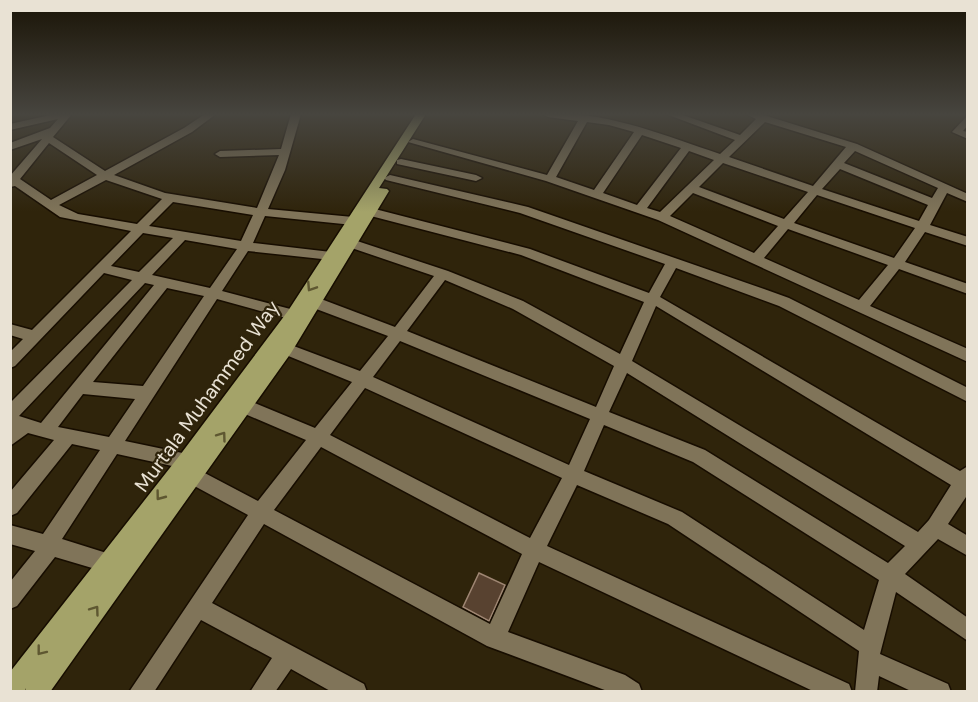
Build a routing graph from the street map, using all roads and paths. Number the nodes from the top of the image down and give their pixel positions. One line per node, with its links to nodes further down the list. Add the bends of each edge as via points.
1 (688, 146): 33 (street)
2 (853, 146): 19 (street)
3 (42, 147): 24 (street)
4 (69, 147): 20 (street)
5 (157, 147): 20 (street)
6 (287, 147): 15 (street)
7 (400, 147): 37 (main road, Murtala Muhammed Way)
8 (410, 147): 18 (main road, Murtala Muhammed Way)
9 (431, 147): 23 (street)
10 (568, 147): 23 (street)
11 (629, 147): 28 (street)
12 (690, 147): 17 (street)
13 (734, 147): 17 (street)
14 (855, 147): 25 (street)
15 (286, 152): 16 (street); 34 (street)
16 (220, 154)
17 (722, 158): 26 (street); 27 (street)
18 (400, 162): 21 (main road, Murtala Muhammed Way); 22 (street)
19 (838, 164): 27 (street); 31 (street)
20 (106, 175): 29 (street); 32 (street)
21 (390, 178): 35 (main road, Murtala Muhammed Way); 47 (street, via 524,210)
22 (476, 178)
23 (550, 178): 28 (street)
24 (12, 182): 32 (street)
25 (944, 187): 30 (street); 31 (street)
26 (692, 188): 36 (street); 38 (street)
27 (817, 189): 38 (street); 39 (street)
28 (597, 194): 33 (street)
29 (170, 198): 34 (street); 40 (street)
30 (968, 199)
31 (934, 203): 39 (street)
32 (51, 205): 40 (street, via 77,218)
33 (640, 209): 36 (street)
34 (261, 211): 37 (street); 44 (street)
35 (371, 212): 42 (main road, Murtala Muhammed Way); 55 (street, via 525,252)
36 (662, 217): 46 (street)
37 (353, 221): 42 (main road, Murtala Muhammed Way)
38 (785, 224): 46 (street); 48 (street)
39 (922, 226): 43 (street); 48 (street)
40 (139, 230): 41 (street); 49 (street)
41 (181, 237): 44 (street); 51 (street)
42 (347, 242): 45 (main road, Murtala Muhammed Way); 50 (street); 56 (main road, Murtala Muhammed Way)
43 (968, 242)
44 (244, 246): 45 (street); 54 (street)
45 (331, 256): 58 (main road, Murtala Muhammed Way, one-way to 58)
46 (756, 259): 57 (street)
47 (672, 261): 55 (street); 69 (street, via 784,302)
48 (897, 263): 53 (street); 57 (street)
49 (100, 268): 51 (street); 61 (street)
50 (443, 274): 60 (street); 65 (street, via 518,305)
51 (142, 276): 52 (street); 71 (street)
52 (164, 282): 54 (street); 67 (street)
53 (968, 289)
54 (212, 293): 58 (street); 68 (street)
55 (652, 299): 65 (street); 81 (street)
56 (316, 303): 60 (street); 62 (main road, Murtala Muhammed Way)
57 (862, 306): 63 (street)
58 (293, 315): 79 (main road, Murtala Muhammed Way)
59 (10, 329): 61 (street)
60 (399, 334): 66 (street); 72 (street)
61 (34, 337): 64 (street)
62 (286, 349): 66 (street); 70 (main road, Murtala Muhammed Way)
63 (968, 356)
64 (10, 362)
65 (622, 363): 72 (street); 86 (street)
66 (362, 379): 76 (street); 80 (street)
67 (80, 387): 68 (street); 74 (street)
68 (146, 393): 78 (street)
69 (968, 396)
70 (244, 406): 76 (street); 79 (main road, Murtala Muhammed Way, one-way to 70)
71 (10, 414)
72 (598, 415): 80 (street); 91 (street, via 699,456)
73 (18, 422): 74 (street); 77 (street)
74 (44, 431): 75 (street)
75 (68, 436): 78 (street); 82 (street)
76 (317, 437): 83 (street); 89 (street)
77 (10, 439)
78 (112, 445): 79 (street); 87 (street)
79 (189, 469): 83 (street); 90 (main road, Murtala Muhammed Way, one-way to 90); 98 (main road, Murtala Muhammed Way, one-way to 79)
80 (573, 475): 89 (street); 96 (street, via 675,518)
81 (966, 481): 84 (street)
82 (10, 507)
83 (260, 514): 93 (street); 95 (street)
84 (936, 527): 86 (street); 88 (street)
85 (10, 534): 87 (street)
86 (920, 543): 91 (street)
87 (50, 544): 90 (street); 92 (street)
88 (968, 547)
89 (534, 550): 95 (street); 103 (street)
90 (109, 563): 98 (main road, Murtala Muhammed Way, one-way to 98)
91 (890, 576): 94 (street); 96 (street)
92 (10, 599)
93 (196, 606): 97 (street); 99 (street)
94 (968, 631)
95 (495, 638): 102 (street, via 617,683)
96 (870, 653): 104 (street); 105 (street)
97 (288, 654): 100 (street); 101 (street)
98 (23, 689)
99 (140, 692)
100 (261, 692)
101 (356, 692)
102 (631, 692)
103 (841, 692)
104 (866, 692)
105 (940, 692)

